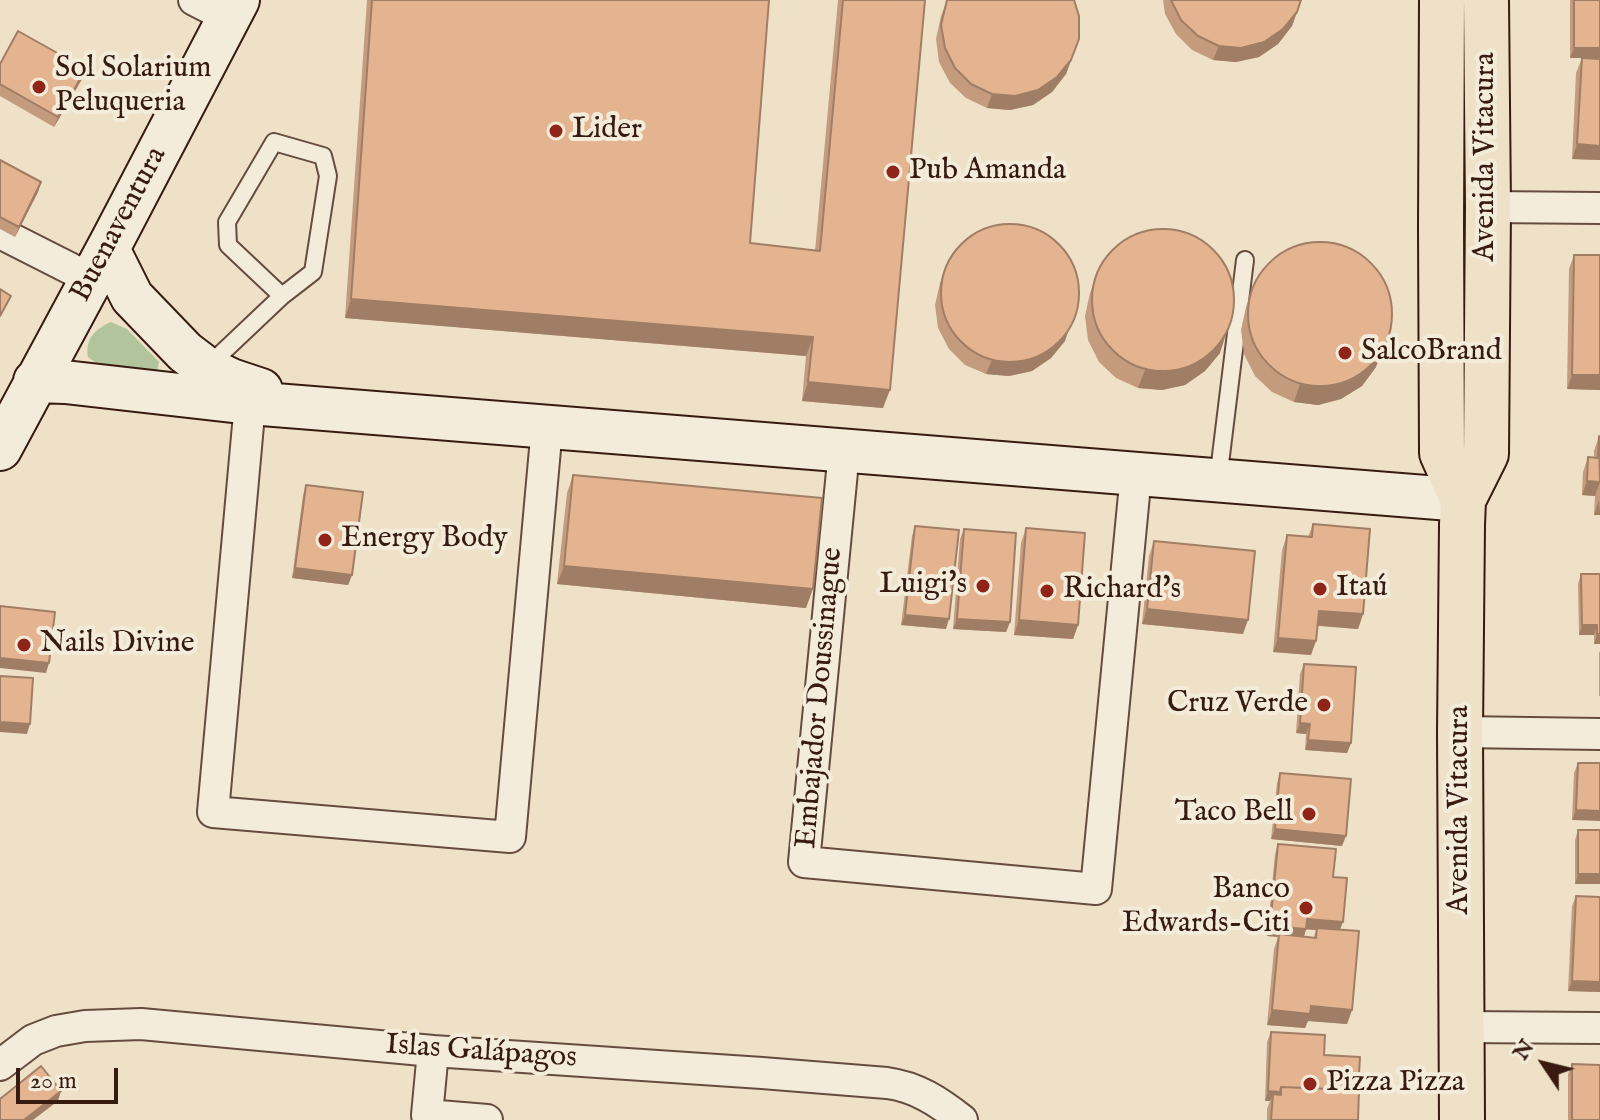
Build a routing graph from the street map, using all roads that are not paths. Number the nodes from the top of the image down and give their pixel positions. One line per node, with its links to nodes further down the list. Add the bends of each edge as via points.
1 (1442, 0): 19 (main road, Avenida Vitacura, via 1442,453)
2 (1486, 0): 4 (main road, Avenida Vitacura)
3 (220, 6): 8 (street, Buenaventura)
4 (1488, 207): 5 (street); 19 (main road, Avenida Vitacura, via 1486,454)
5 (1600, 208)
6 (0, 233): 8 (street)
7 (1245, 260): 18 (lane)
8 (100, 264): 10 (street); 11 (street, Buenaventura)
9 (282, 296): 9 (lane, via 313,272 328,176 323,156 274,142 227,222 228,245); 10 (lane)
10 (206, 368): 13 (street)
11 (35, 381): 12 (street); 15 (street, Buenaventura)
12 (250, 403): 13 (street); 14 (street, via 213,812 510,837)
13 (320, 409): 14 (street)
14 (547, 427): 16 (street)
15 (0, 449)
16 (844, 451): 17 (street); 17 (street, Embajador Doussinague, via 804,862 1096,889)
17 (1136, 474): 18 (street)
18 (1218, 480): 19 (street)
19 (1463, 500): 20 (main road, Avenida Vitacura)
20 (1460, 732): 21 (street); 22 (main road, Avenida Vitacura)
21 (1600, 734)
22 (1461, 1027): 23 (street); 29 (main road, Avenida Vitacura)
23 (1600, 1028)
24 (433, 1051): 25 (street, Islas Galápagos, via 115,1023 56,1031 33,1040); 26 (street); 28 (street, Islas Galápagos, via 903,1085)
25 (0, 1065)
26 (424, 1118): 27 (street)
27 (487, 1120)
28 (962, 1120)
29 (1462, 1120)

